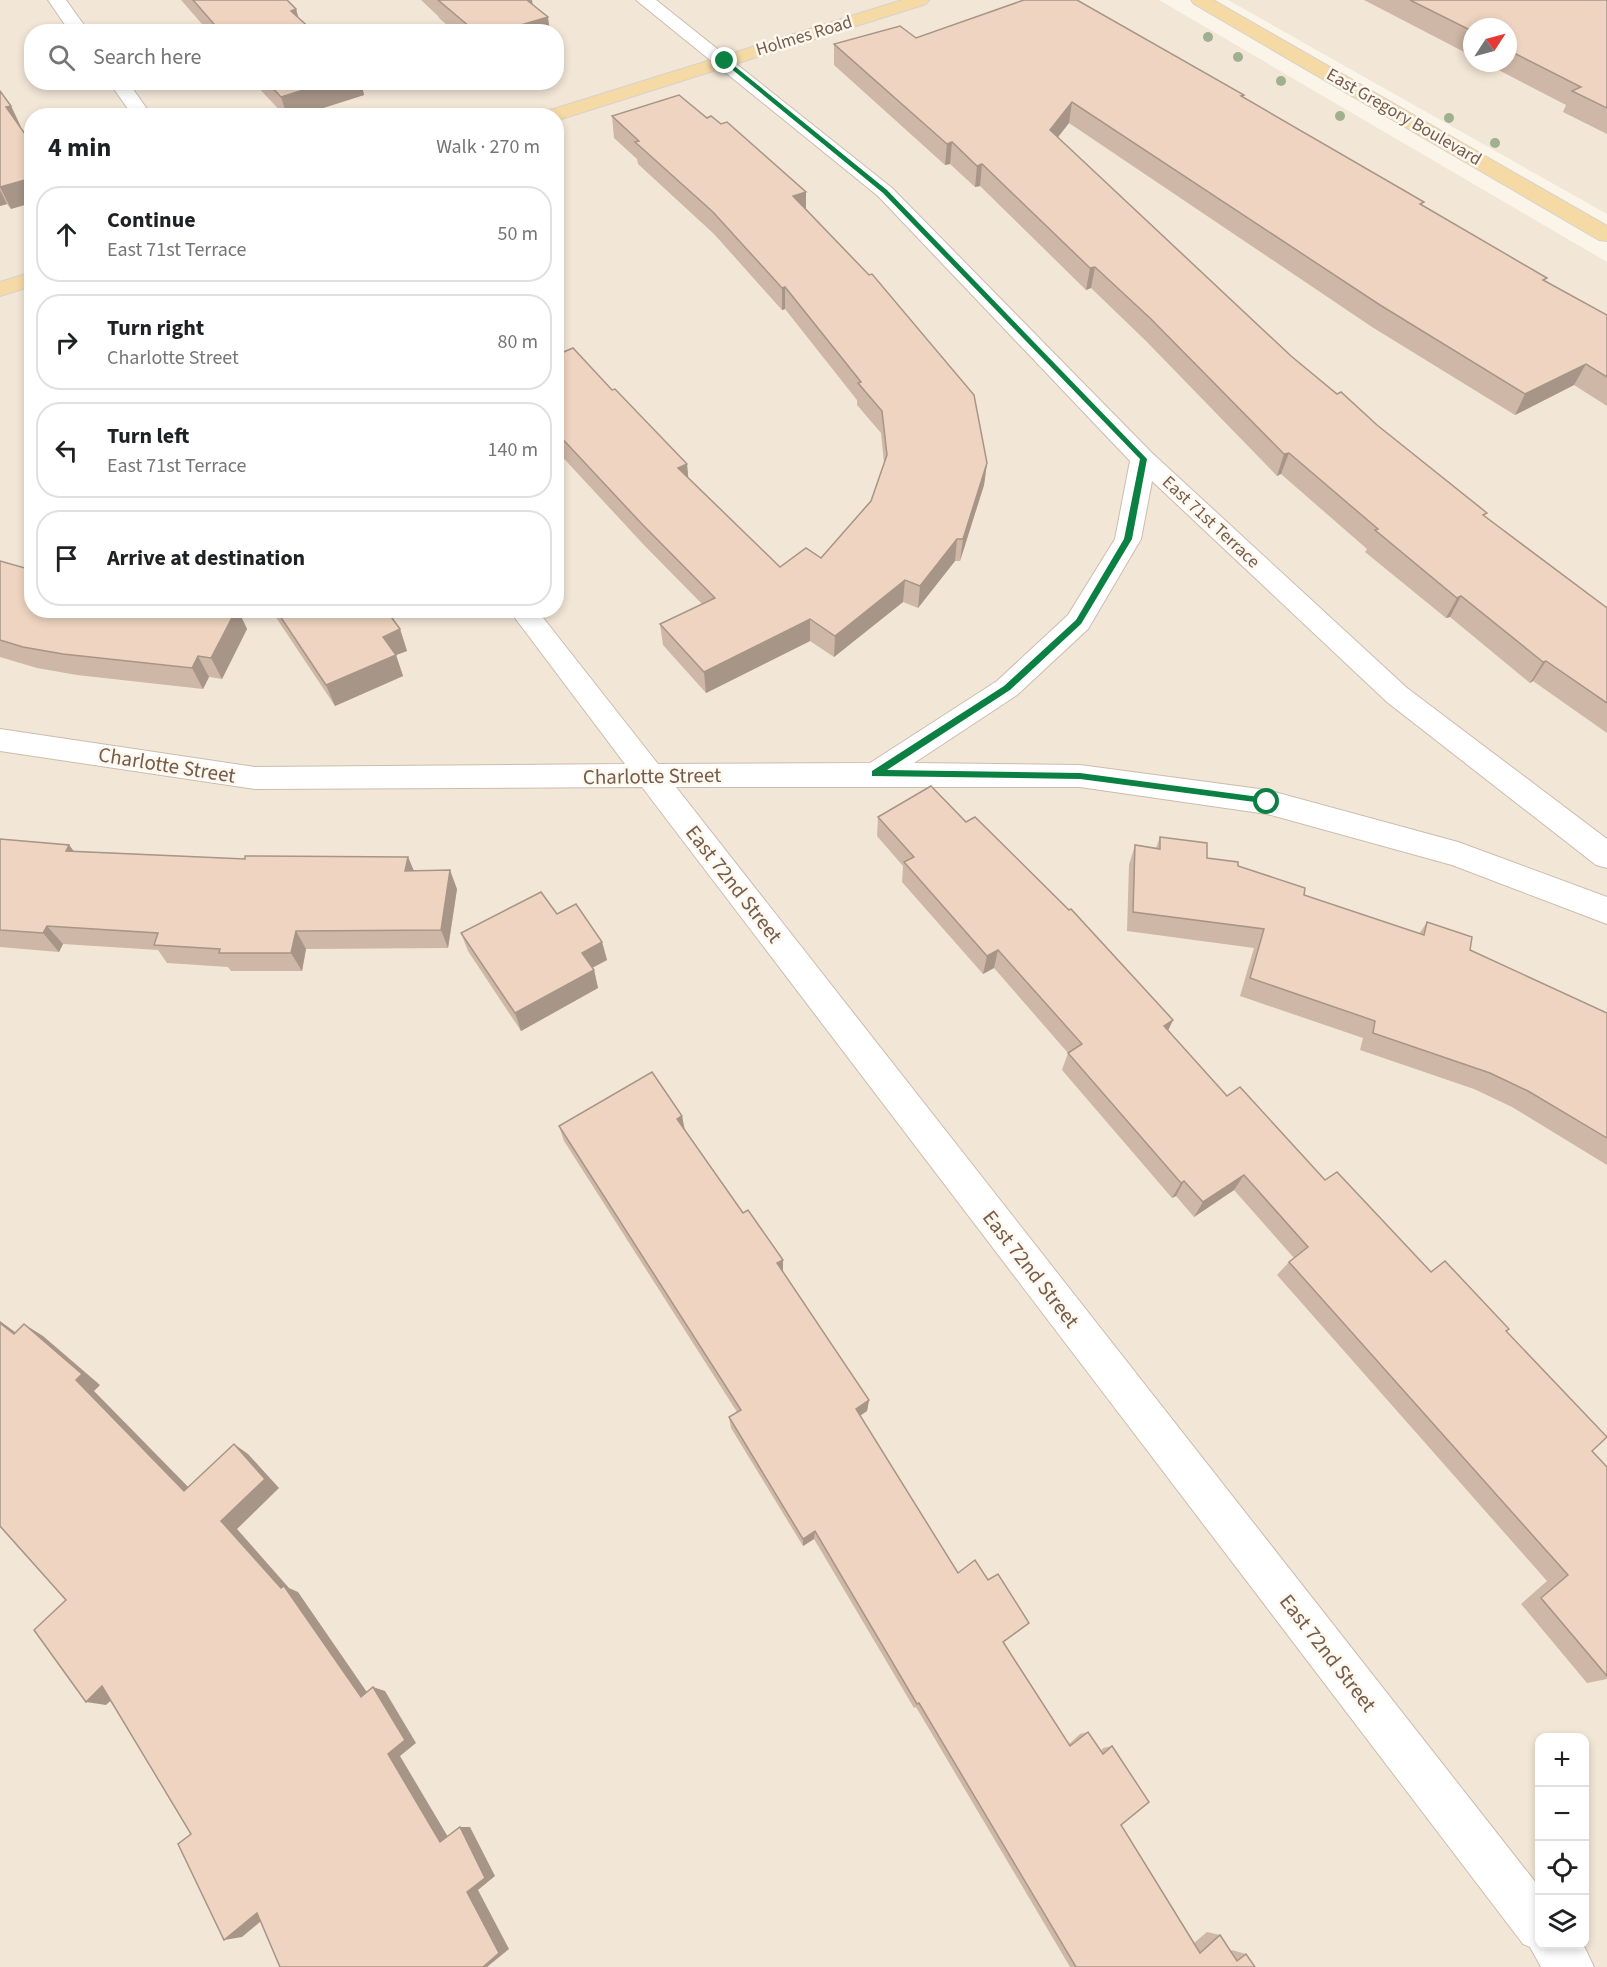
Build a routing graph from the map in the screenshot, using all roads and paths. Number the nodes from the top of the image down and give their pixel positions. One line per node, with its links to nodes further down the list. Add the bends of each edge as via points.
1 (57, 0): 5 (street)
2 (645, 0): 6 (street, East 71st Terrace)
3 (920, 0): 6 (main road, Holmes Road)
4 (1200, 0): 10 (main road, East Gregory Boulevard)
5 (74, 24)
6 (725, 61): 9 (main road, Holmes Road); 13 (street, East 71st Terrace, via 885,192)
7 (124, 90): 8 (street)
8 (137, 108)
9 (564, 112)
10 (1607, 235)
11 (24, 282): 12 (main road)
12 (0, 289)
13 (1143, 459): 16 (street, via 1128,539 1078,622 1007,688); 18 (street, East 71st Terrace, via 1397,695)
14 (528, 618): 17 (street, East 72nd Street)
15 (0, 740): 17 (street, Charlotte Street, via 255,778)
16 (875, 774): 17 (street, Charlotte Street); 19 (street, via 1080,776 1267,802 1458,854)
17 (650, 776): 20 (street, East 72nd Street)
18 (1607, 856)
19 (1607, 911)
20 (1535, 1922)
21 (1557, 1949): 22 (street)
22 (1570, 1967)

